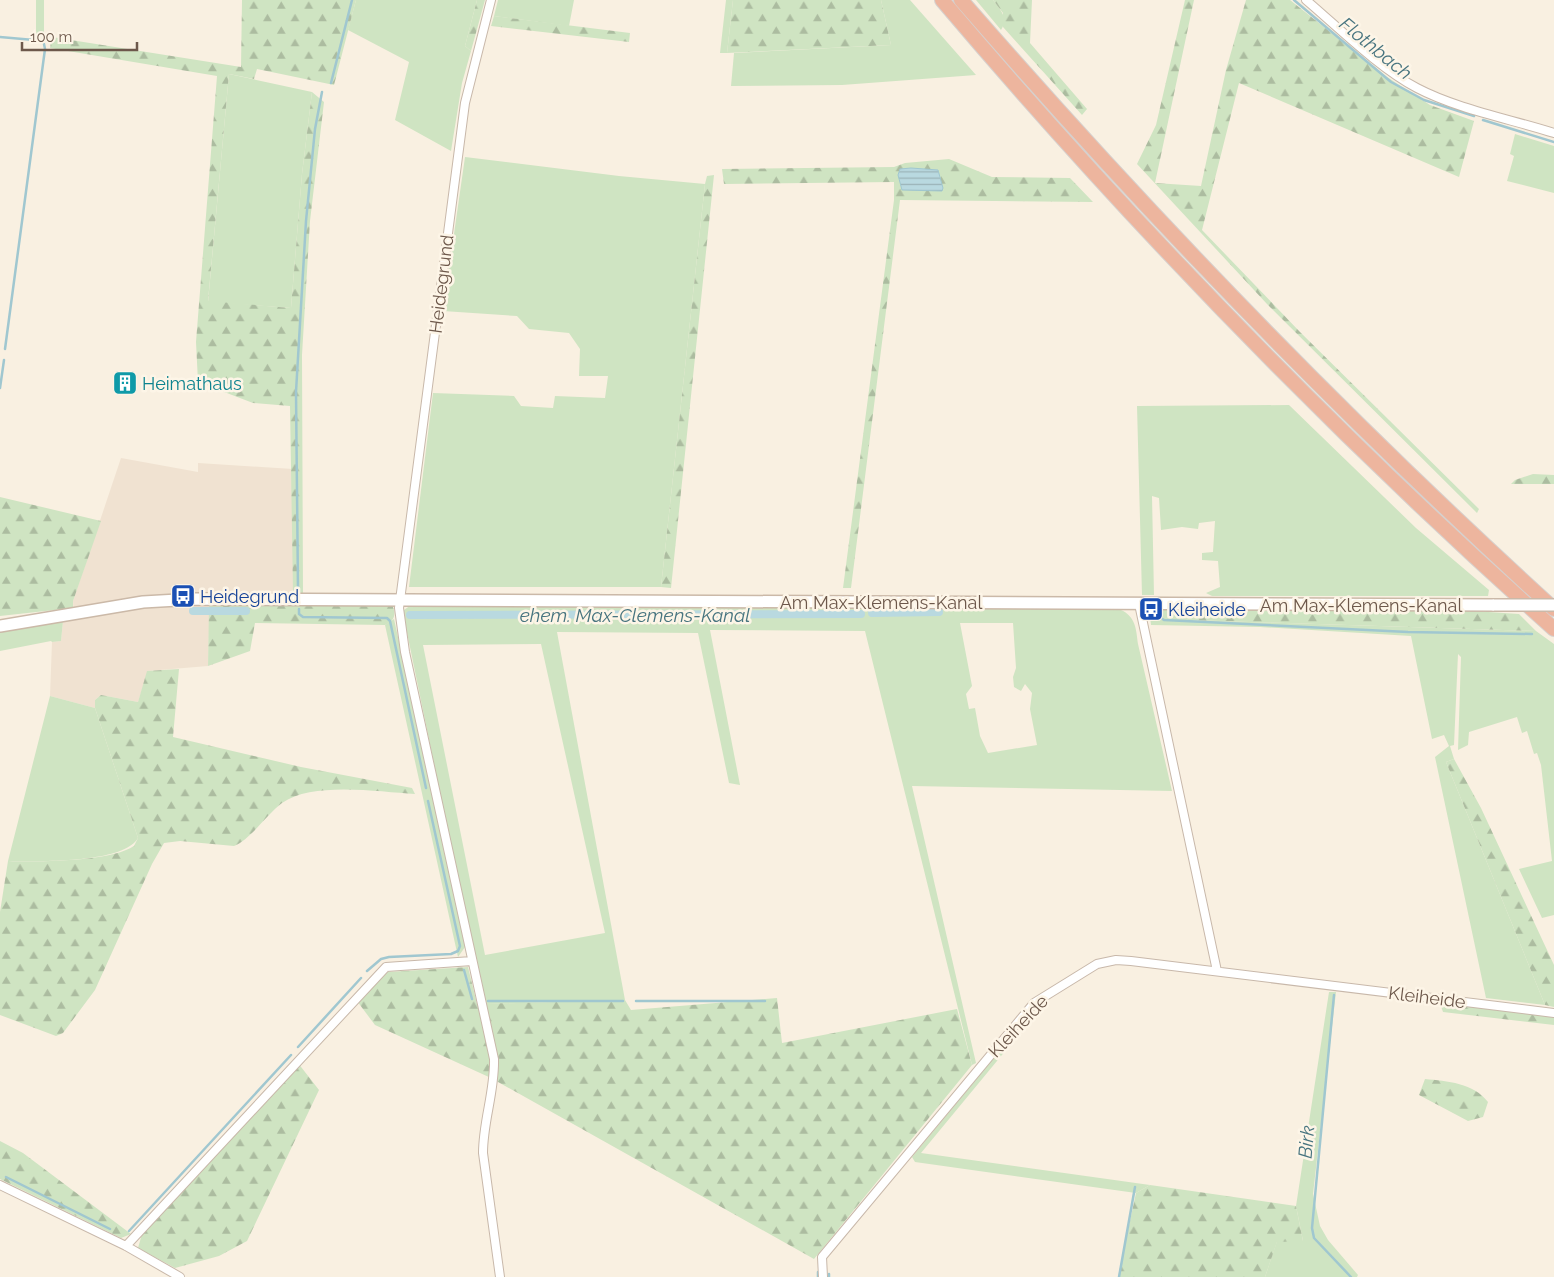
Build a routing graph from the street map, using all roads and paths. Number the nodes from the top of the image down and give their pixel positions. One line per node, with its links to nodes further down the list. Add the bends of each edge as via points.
1 (490, 0): 6 (street, Heidegrund, via 465,103)
2 (942, 0): 11 (highway, via 1064,139 1233,320 1404,490)
3 (961, 0): 9 (highway, via 1068,122 1232,298 1362,428)
4 (1306, 0): 5 (street, via 1417,88)
5 (1554, 133)
6 (399, 599): 7 (main road, Am Max-Klemens-Kanal); 10 (main road, Am Max-Klemens-Kanal, via 173,600 127,604); 12 (street, Heidegrund, via 405,652)
7 (1139, 604): 8 (main road, Am Max-Klemens-Kanal, bridge); 13 (street)
8 (1554, 605)
9 (1554, 609)
10 (0, 626)
11 (1554, 629)
12 (472, 961): 16 (street, via 386,967); 18 (street, Heidegrund, via 494,1059 495,1080 483,1136 483,1153)
13 (1217, 971): 14 (street, Kleiheide); 19 (street, Kleiheide, via 1110,960 1090,968 1039,999 822,1257)
14 (1554, 1013)
15 (0, 1185): 16 (street)
16 (126, 1246): 17 (street)
17 (180, 1277)
18 (500, 1277)
19 (823, 1277)

